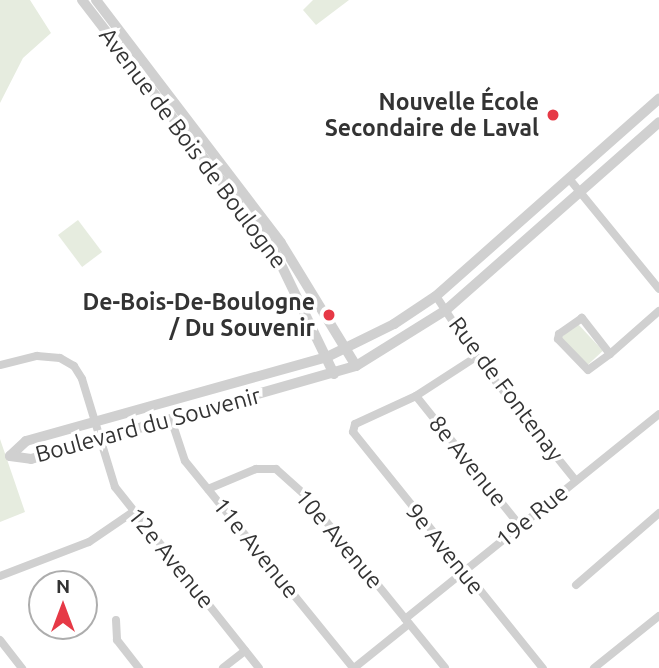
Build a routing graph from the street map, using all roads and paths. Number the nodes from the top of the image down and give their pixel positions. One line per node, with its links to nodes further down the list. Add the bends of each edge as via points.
1 (82, 0): 13 (street, Avenue de Bois de Boulogne, via 273,248)
2 (96, 0): 11 (street, Avenue de Bois de Boulogne, via 267,223)
3 (659, 99): 5 (street, Boulevard du Souvenir)
4 (659, 122): 6 (street, Boulevard du Souvenir)
5 (571, 181): 6 (street); 8 (street, Boulevard du Souvenir)
6 (581, 194): 7 (street); 9 (street, Boulevard du Souvenir)
7 (659, 289)
8 (436, 296): 9 (street, Rue de Fontenay); 11 (street, Boulevard du Souvenir)
9 (446, 310): 14 (street, Rue de Fontenay); 16 (street, Boulevard du Souvenir)
10 (659, 311): 12 (street)
11 (347, 350): 13 (street, Boulevard du Souvenir); 16 (street, Avenue de Bois de Boulogne)
12 (610, 354): 12 (street, via 582,318 559,334 558,339 583,369)
13 (327, 357): 17 (street, Avenue de Bois de Boulogne); 21 (street, Boulevard du Souvenir)
14 (476, 357): 18 (street); 23 (street, Rue de Fontenay)
15 (0, 365): 21 (street, 12e Avenue, via 37,356 60,358 74,366)
16 (356, 366): 17 (street, Boulevard du Souvenir)
17 (334, 374): 20 (street, Boulevard du Souvenir)
18 (416, 396): 27 (street, 8e Avenue); 28 (street, 9e Avenue, via 352,427)
19 (659, 415): 23 (street, 19e Rue)
20 (172, 422): 22 (street, Boulevard du Souvenir); 24 (street, 11e Avenue, via 185,461)
21 (93, 423): 22 (street, 12e Avenue); 22 (street, Boulevard du Souvenir, via 26,441 9,456 31,459)
22 (97, 440): 25 (street, 12e Avenue, via 107,474)
23 (576, 481): 27 (street, 19e Rue)
24 (208, 489): 33 (street, 10e Avenue, via 256,469 276,469 303,493); 40 (street, 11e Avenue)
25 (134, 512): 29 (street, via 89,542); 35 (street, 12e Avenue)
26 (659, 513): 30 (street)
27 (520, 526): 28 (street, 19e Rue)
28 (463, 572): 33 (street, 19e Rue); 42 (street, 9e Avenue)
29 (0, 576)
30 (576, 585)
31 (659, 616): 43 (street)
32 (116, 620): 37 (street, via 117,640)
33 (407, 621): 40 (street, 19e Rue); 41 (street, 10e Avenue)
34 (0, 640): 36 (street)
35 (245, 651): 38 (street); 39 (street, 12e Avenue)
36 (22, 668)
37 (139, 668)
38 (223, 668)
39 (258, 668)
40 (353, 668)
41 (444, 668)
42 (543, 668)
43 (594, 668)

